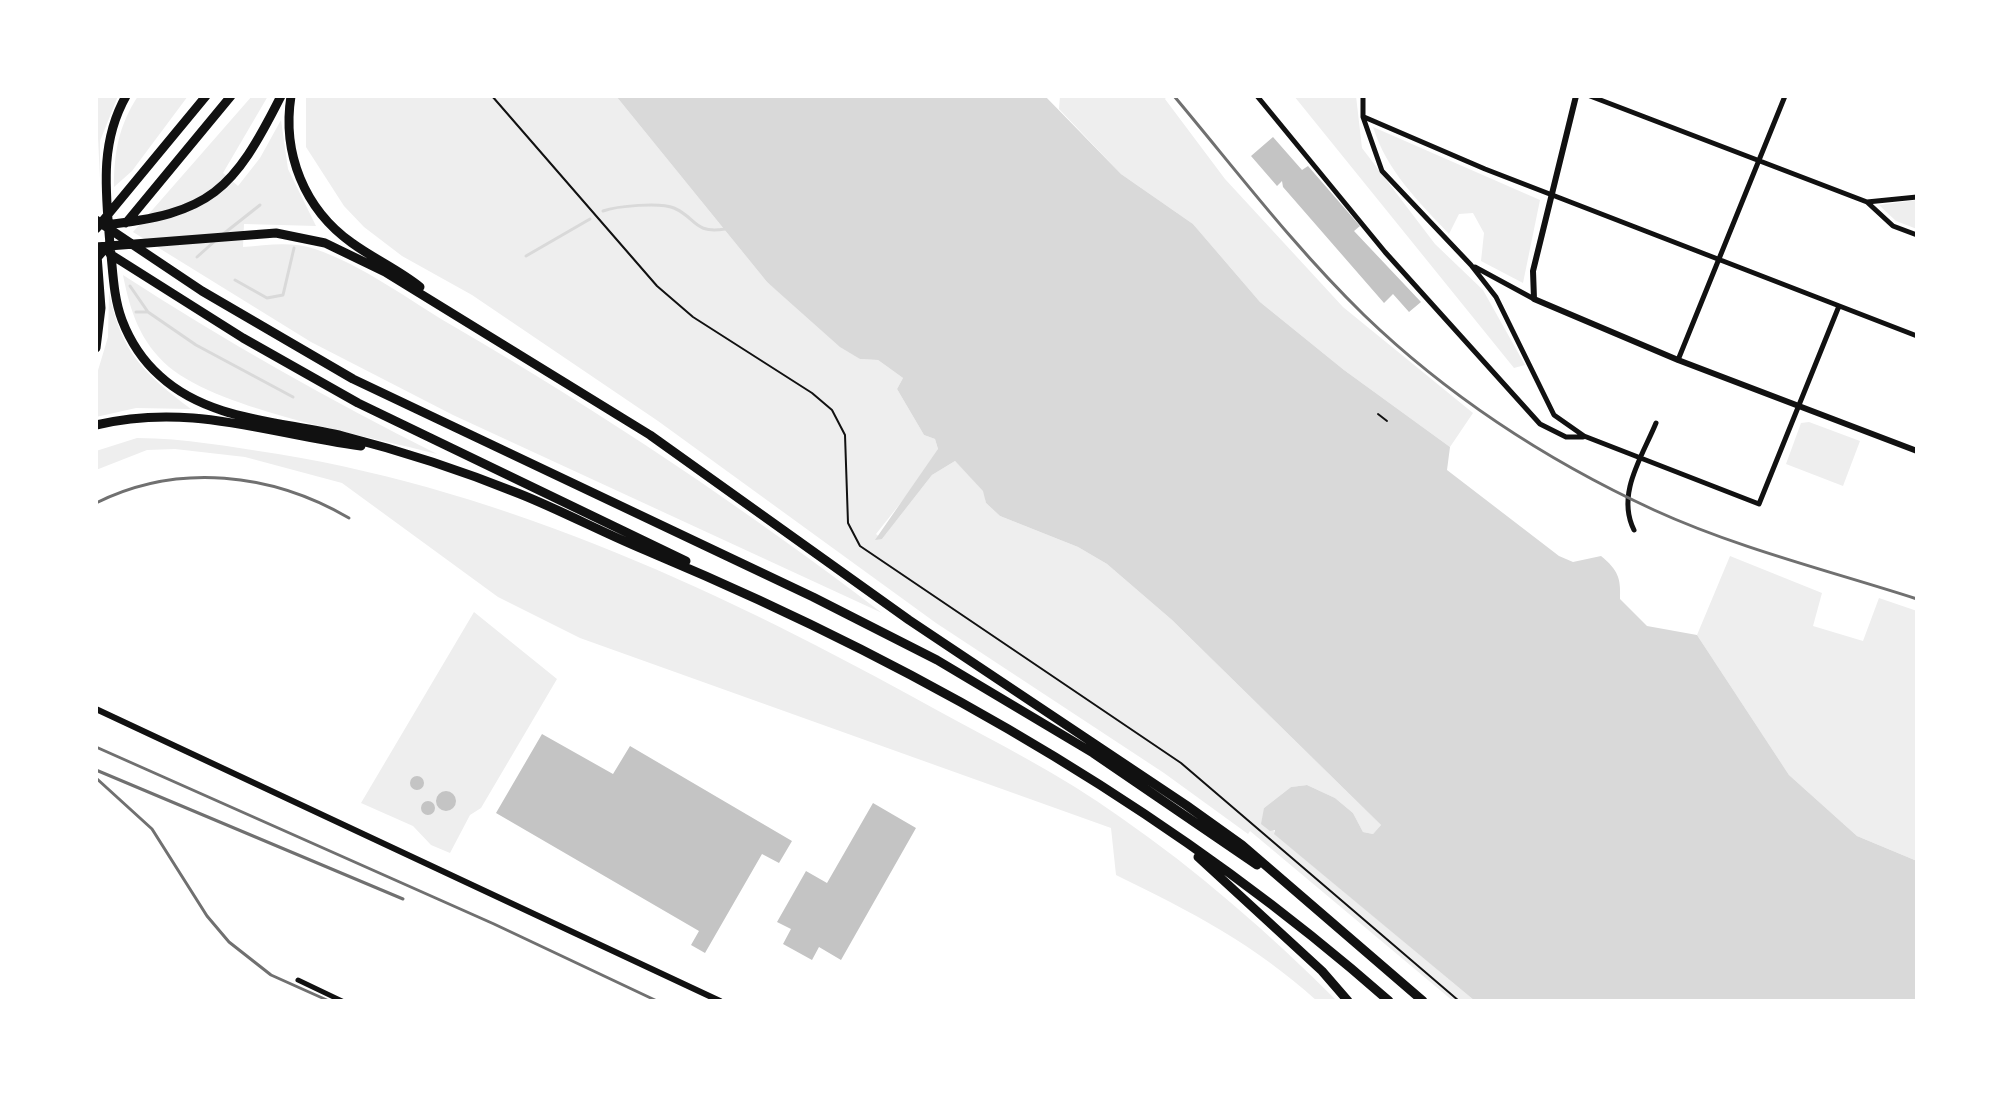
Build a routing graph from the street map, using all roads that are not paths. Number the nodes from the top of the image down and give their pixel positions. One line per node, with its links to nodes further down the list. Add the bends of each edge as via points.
1 (126, 96): 32 (highway, via 107,145 105,182 116,298 135,346 153,370 184,395 224,411)
2 (206, 96): 16 (highway)
3 (231, 96): 19 (highway)
4 (281, 96): 16 (highway, via 234,175 205,200 177,213)
5 (291, 96): 24 (highway, via 293,160 321,214 349,241)
6 (1257, 96): 31 (street, via 1385,252 1540,424 1566,437)
7 (1363, 96): 11 (street)
8 (1576, 96): 13 (street)
9 (1590, 96): 12 (street)
10 (1785, 96): 12 (street)
11 (1363, 117): 13 (street); 21 (street, via 1382,171)
12 (1759, 160): 15 (street); 20 (street)
13 (1553, 194): 20 (street); 22 (street, via 1533,271)
14 (1917, 197): 15 (street)
15 (1867, 202): 17 (street, via 1893,226)
16 (96, 225): 39 (highway, via 353,379 838,609 959,672 1093,753)
17 (1917, 235)
18 (96, 245): 24 (highway, via 276,233 310,239 356,256); 26 (highway, via 101,317); 36 (highway, via 329,387)
19 (96, 259)
20 (1719, 260): 23 (street); 27 (street)
21 (1471, 265): 22 (street); 31 (street, via 1518,336 1554,415)
22 (1534, 299): 27 (street)
23 (1839, 306): 25 (street); 28 (street)
24 (454, 314): 39 (highway, via 682,457 919,627 1207,819)
25 (1917, 336)
26 (96, 348)
27 (1678, 360): 28 (street)
28 (1798, 405): 33 (street); 34 (street, via 1759,504)
29 (1656, 423): 34 (street)
30 (96, 425): 32 (highway, via 195,416)
31 (1584, 436): 34 (street)
32 (385, 449): 36 (highway, via 494,484)
33 (1917, 451)
34 (1641, 458): 35 (street, via 1626,496)
35 (1634, 530)
36 (720, 580): 38 (highway, via 938,687)
37 (96, 709): 42 (street)
38 (1176, 835): 43 (highway); 44 (highway)
39 (1277, 878): 45 (highway)
40 (298, 980): 41 (street)
41 (342, 1001)
42 (720, 1001)
43 (1348, 1001)
44 (1389, 1001)
45 (1423, 1001)

